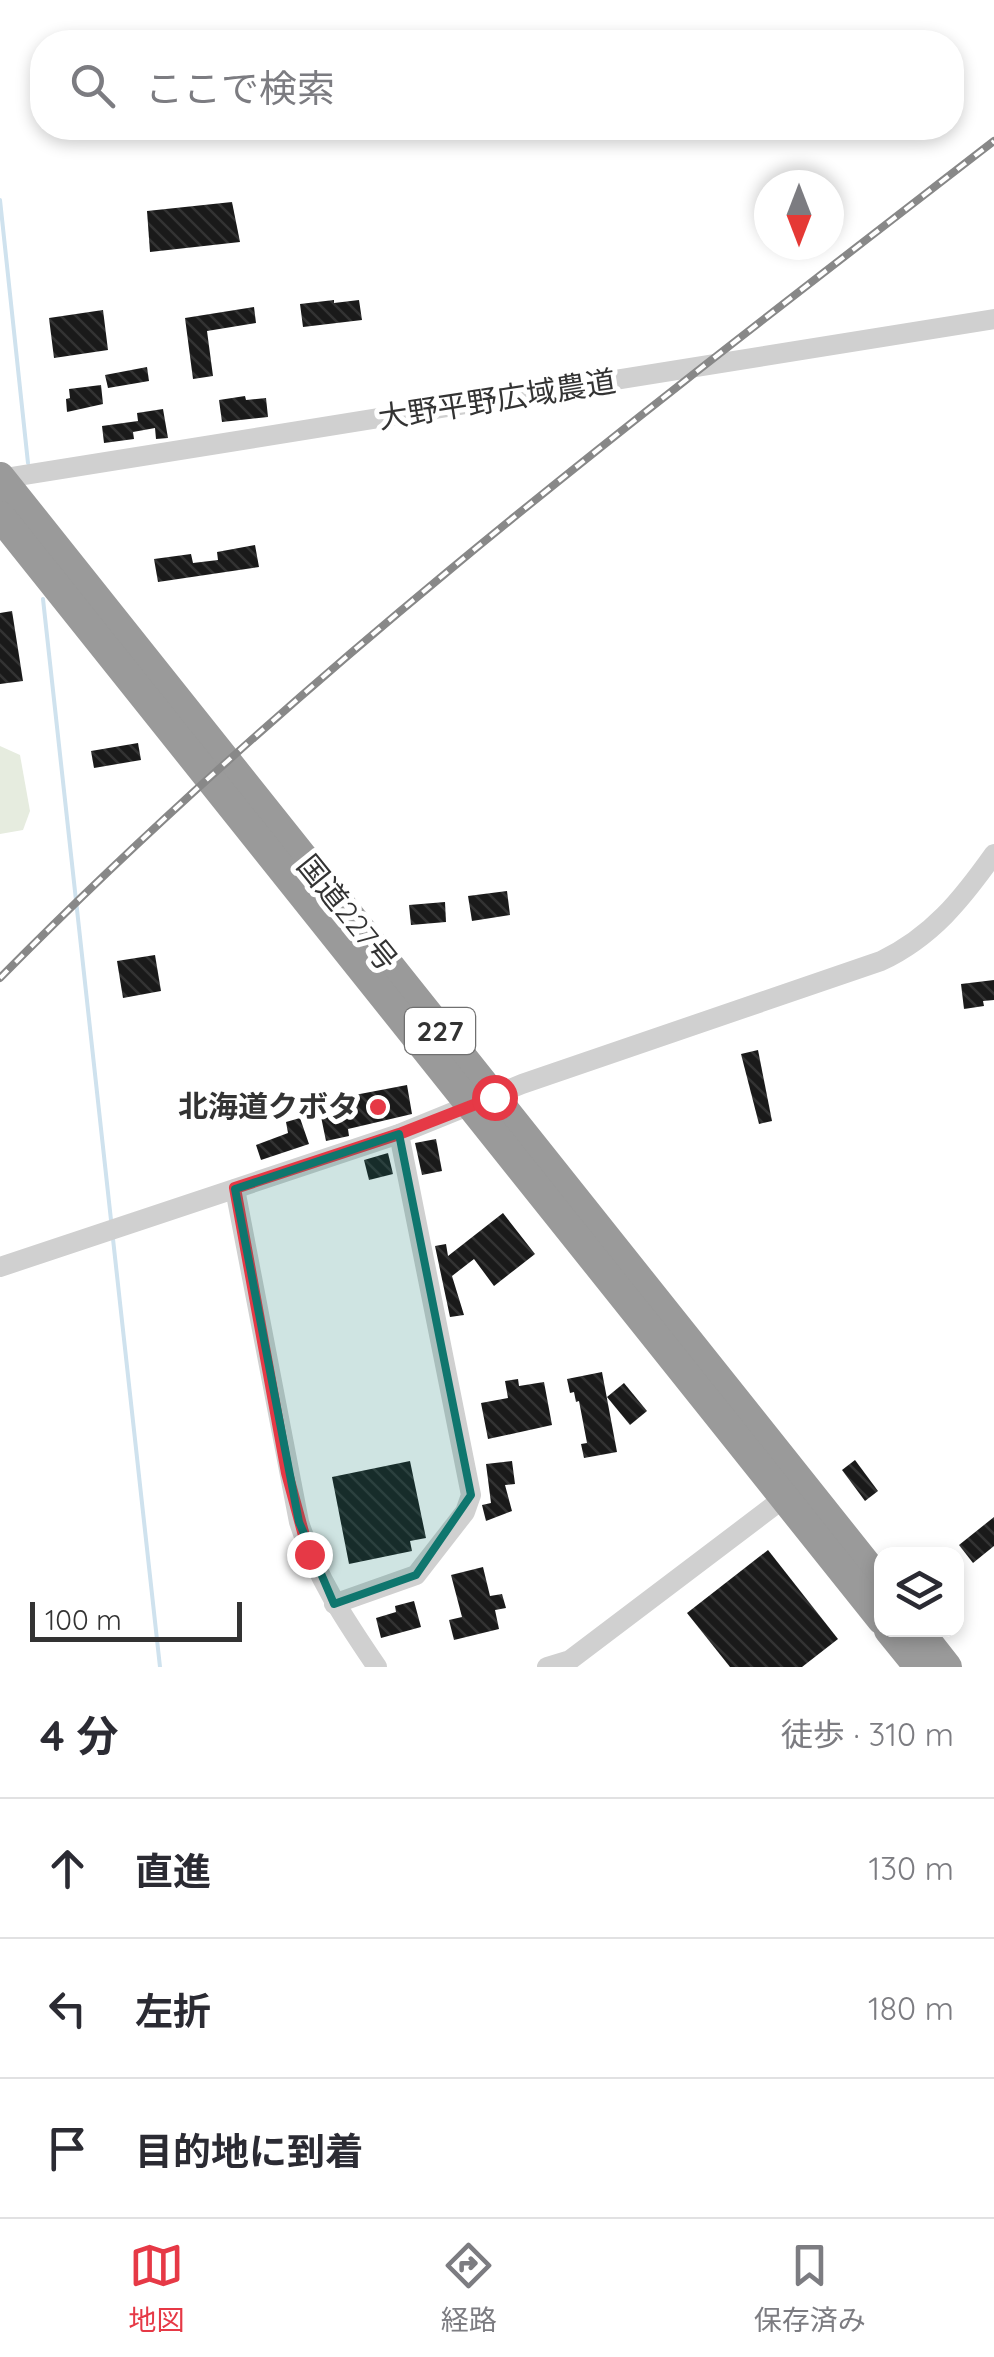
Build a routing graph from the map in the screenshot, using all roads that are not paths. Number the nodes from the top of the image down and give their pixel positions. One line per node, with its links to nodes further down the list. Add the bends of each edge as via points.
1 (994, 319): 2 (street, 大野平野広域農道)
2 (1, 479): 5 (highway, 国道227号 / 227)
3 (0, 516): 5 (highway, 国道227号 / 227)
4 (994, 854): 5 (street, via 950,912 896,954)
5 (483, 1102): 6 (street); 9 (highway, 国道227号 / 227); 10 (highway, 国道227号 / 227)
6 (399, 1134): 7 (street); 11 (street, via 471,1496 416,1575)
7 (235, 1188): 8 (street); 11 (street, via 298,1522)
8 (0, 1267)
9 (784, 1498): 12 (highway, 国道227号 / 227); 15 (street)
10 (874, 1574)
11 (334, 1604): 16 (street)
12 (874, 1610)
13 (895, 1637): 18 (highway)
14 (923, 1637): 19 (highway)
15 (571, 1664): 17 (street)
16 (378, 1667)
17 (547, 1667)
18 (919, 1667)
19 (947, 1667)

